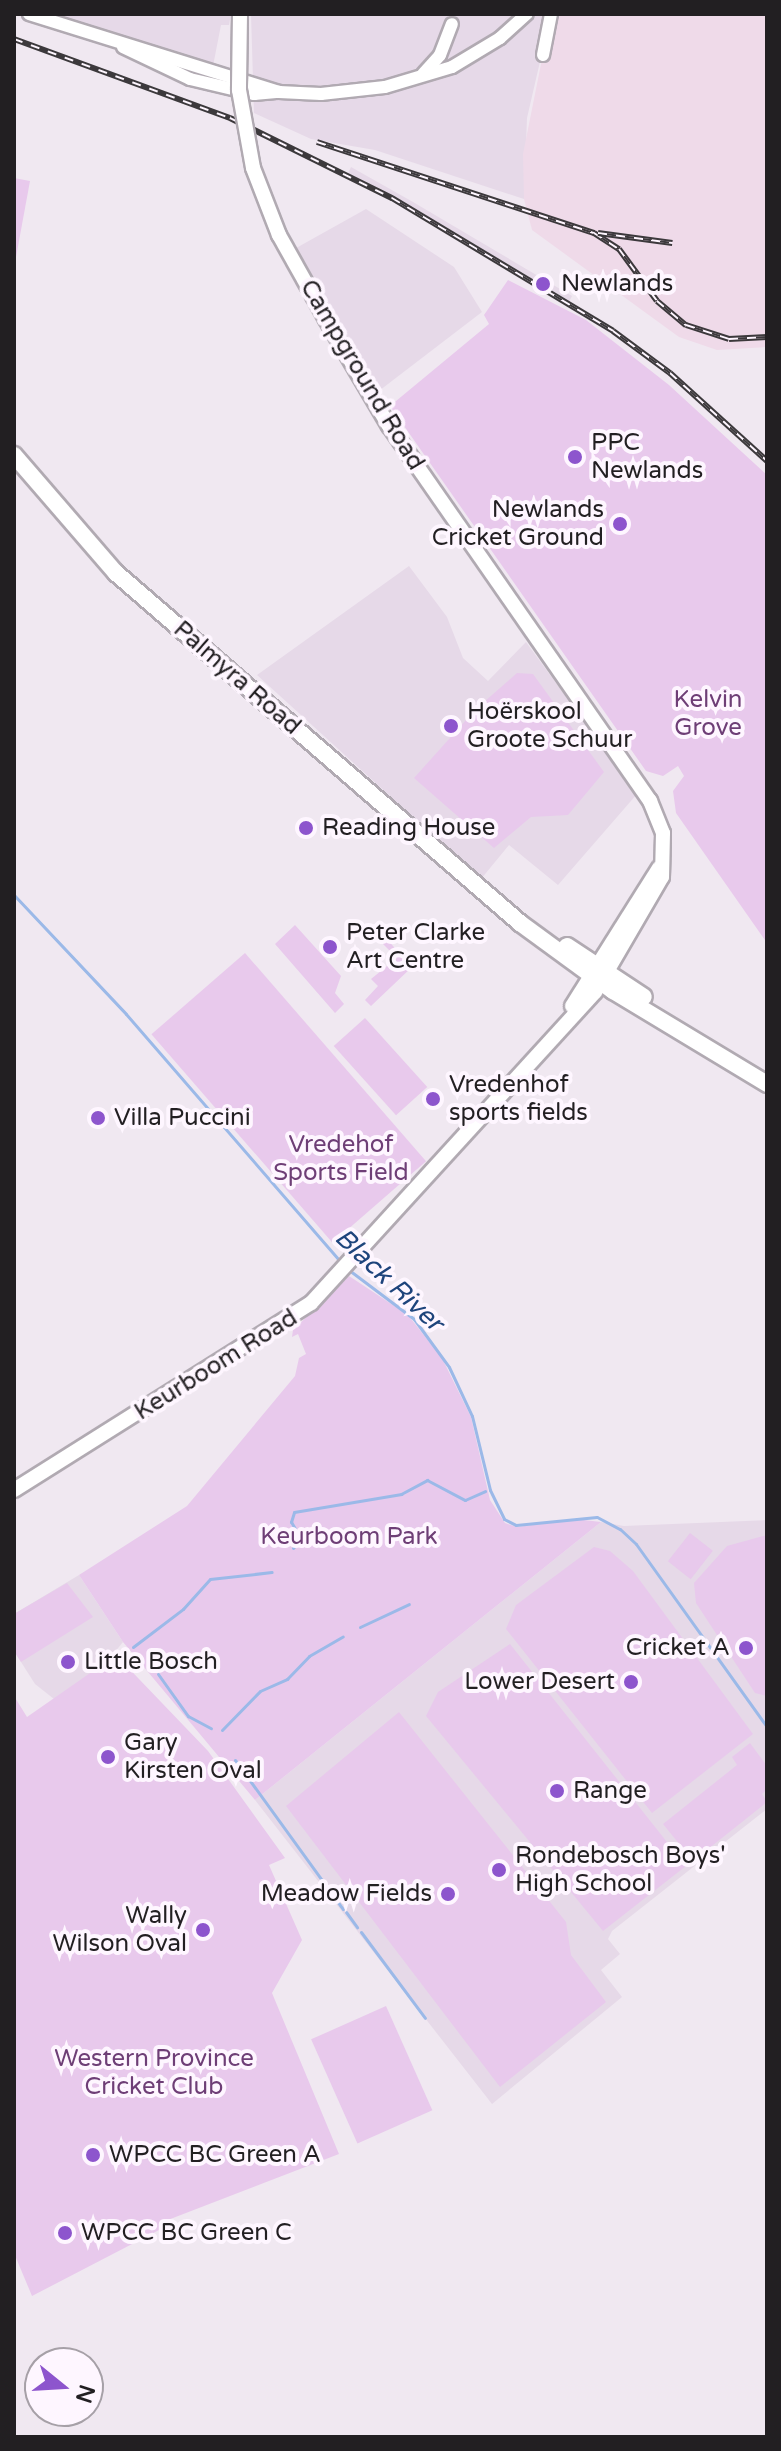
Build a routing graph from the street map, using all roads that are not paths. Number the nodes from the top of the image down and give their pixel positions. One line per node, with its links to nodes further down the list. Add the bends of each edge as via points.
1 (29, 14): 7 (street, via 279,92 349,93)
2 (240, 14): 9 (main road, Campground Road, bridge, via 239,90 253,168 279,235 389,426 650,801 663,833 662,865)
3 (551, 14): 6 (street)
4 (523, 15): 7 (street, via 476,54)
5 (452, 24): 7 (street, via 436,61)
6 (543, 55)
7 (418, 78)
8 (14, 455): 9 (main road, Palmyra Road, via 116,573 477,883)
9 (600, 975): 10 (main road, Palmyra Road); 11 (main road, Keurboom Road, via 556,1033 295,1317)
10 (761, 1080)
11 (14, 1490)

